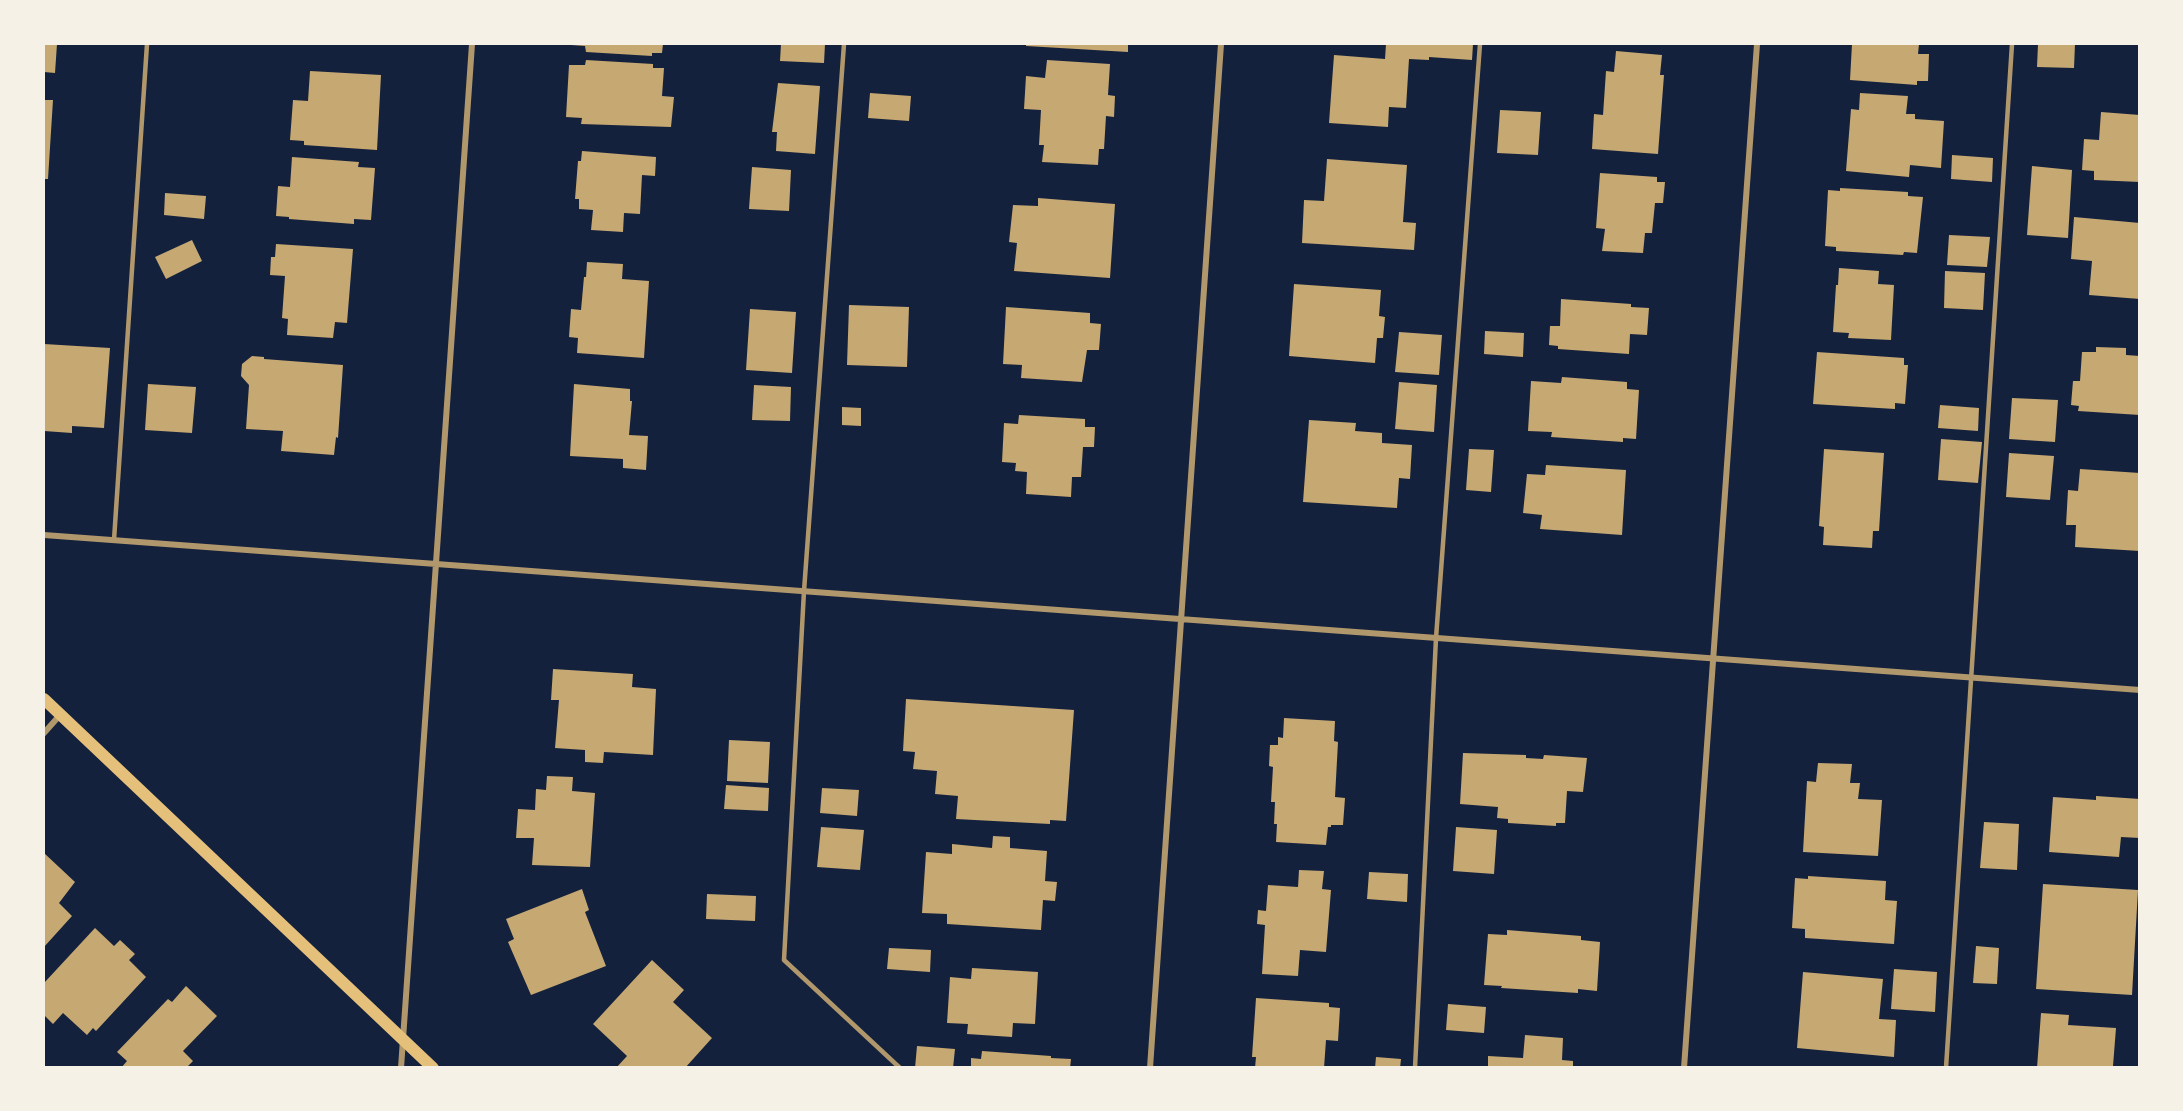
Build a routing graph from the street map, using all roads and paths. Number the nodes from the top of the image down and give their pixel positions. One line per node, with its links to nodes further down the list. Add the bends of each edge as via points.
1 (147, 44): 9 (lane)
2 (472, 44): 10 (street)
3 (844, 44): 11 (lane)
4 (1221, 44): 12 (street)
5 (1480, 44): 13 (lane)
6 (1757, 44): 14 (street)
7 (2012, 44): 15 (lane)
8 (44, 535): 9 (street)
9 (114, 540): 10 (street)
10 (436, 564): 11 (street); 20 (street)
11 (804, 591): 12 (street); 23 (lane, via 784,960)
12 (1181, 619): 13 (street); 24 (street)
13 (1436, 638): 14 (street); 25 (lane)
14 (1714, 659): 15 (street); 26 (street)
15 (1972, 678): 16 (street); 27 (lane)
16 (2139, 690)
17 (44, 699): 18 (main road)
18 (60, 715): 19 (street); 20 (main road)
19 (44, 733)
20 (403, 1039): 21 (street); 22 (main road)
21 (401, 1068)
22 (433, 1068)
23 (900, 1068)
24 (1150, 1068)
25 (1415, 1068)
26 (1684, 1068)
27 (1946, 1068)

